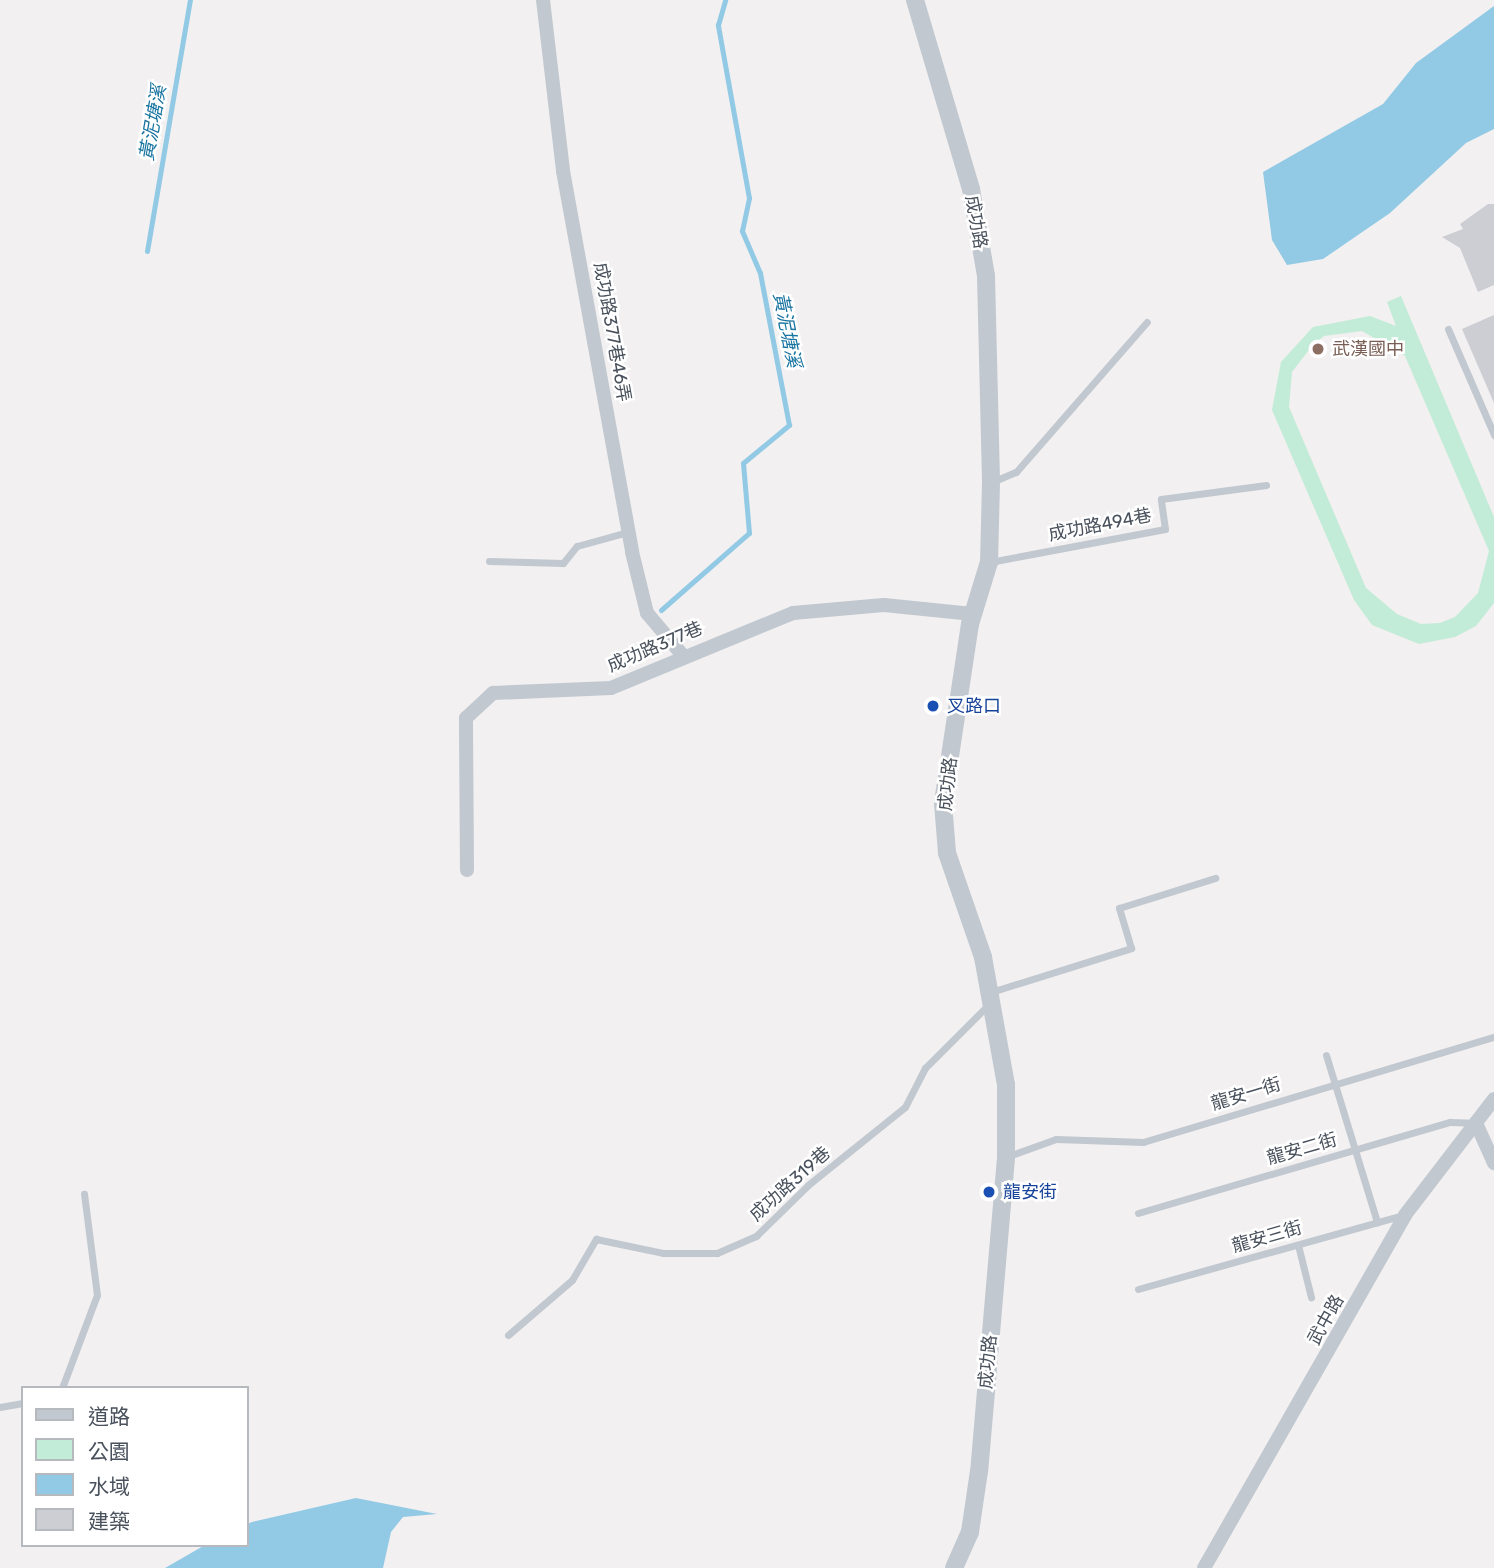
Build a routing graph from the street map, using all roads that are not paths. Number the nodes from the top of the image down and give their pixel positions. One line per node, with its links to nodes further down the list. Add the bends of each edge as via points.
1 (544, 0): 8 (street, 成功路377巷46弄, via 562,171)
2 (915, 0): 6 (street, 成功路, via 971,189 986,276)
3 (1147, 322): 6 (lane, via 1016,472)
4 (1448, 329): 5 (lane)
5 (1494, 435)
6 (992, 482): 10 (street, 成功路)
7 (1266, 485): 10 (lane, 成功路494巷, via 1161,499 1165,529)
8 (629, 531): 9 (lane, via 577,546 563,563); 12 (street, 成功路377巷46弄, via 647,613)
9 (489, 561)
10 (989, 562): 11 (street, 成功路)
11 (973, 614): 12 (street, 成功路377巷, via 884,605 793,612); 15 (street, 成功路, via 943,803 947,853 983,957)
12 (684, 657): 13 (street, 成功路377巷, via 611,688 493,692 466,718)
13 (467, 870)
14 (1214, 878): 15 (lane, via 1119,908 1131,948)
15 (989, 998): 22 (street, 成功路, via 1006,1085); 31 (lane, 成功路319巷, via 925,1068 905,1107 808,1185 756,1236 717,1253 663,1253 596,1239 572,1280)
16 (1494, 1037): 18 (lane, 龍安一街)
17 (1326, 1055): 18 (lane)
18 (1334, 1083): 21 (lane); 22 (lane, 龍安一街, via 1143,1142 1056,1139)
19 (1494, 1100): 20 (street, 武中路)
20 (1476, 1123): 21 (lane, 龍安二街, via 1450,1122); 23 (street); 26 (street, 武中路)
21 (1355, 1150): 25 (lane, 龍安二街); 27 (lane)
22 (1006, 1158): 35 (street, 成功路, via 979,1471 970,1532)
23 (1494, 1163)
24 (84, 1194): 32 (lane, via 97,1295)
25 (1138, 1213)
26 (1405, 1215): 27 (lane, 龍安三街); 36 (street, 武中路)
27 (1377, 1222): 28 (lane, 龍安三街)
28 (1298, 1245): 29 (lane, 龍安三街); 30 (lane)
29 (1138, 1289)
30 (1311, 1297)
31 (508, 1335)
32 (63, 1386)
33 (21, 1403): 34 (lane)
34 (0, 1407)
35 (954, 1568)
36 (1204, 1568)

